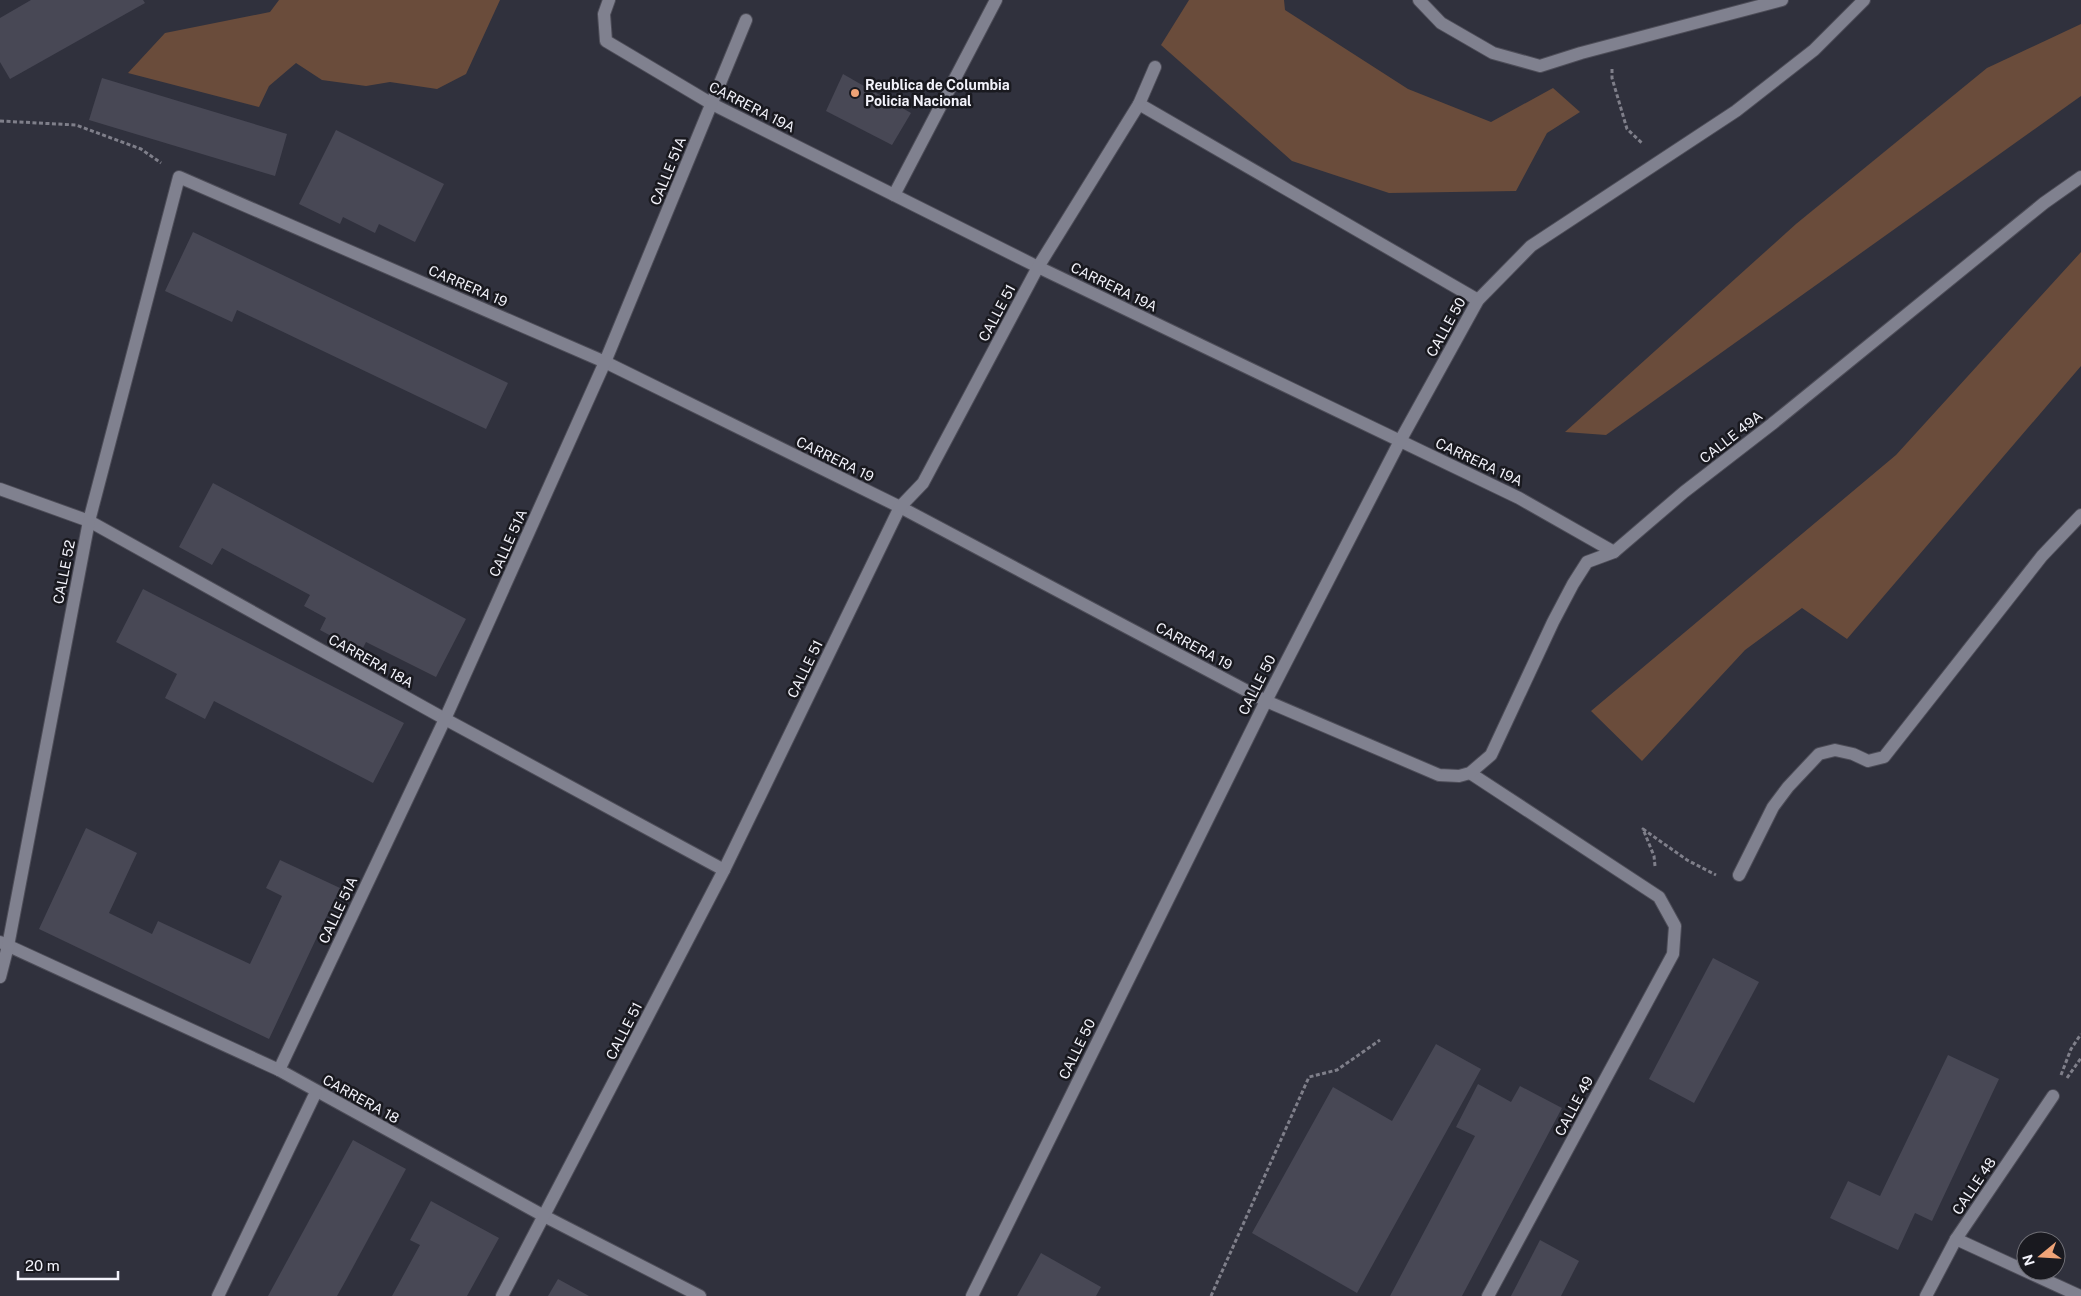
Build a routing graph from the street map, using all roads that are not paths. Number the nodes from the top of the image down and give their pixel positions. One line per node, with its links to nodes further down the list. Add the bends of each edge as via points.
1 (609, 0): 8 (street, CARRERA 19A, via 604,14 606,41)
2 (996, 0): 12 (street)
3 (1419, 0): 4 (street, via 1441,23 1493,53 1540,66)
4 (1782, 0)
5 (1864, 0): 14 (street, CALLE 50, via 1814,50 1736,111 1531,246)
6 (746, 20): 8 (street, CALLE 51A)
7 (1155, 67): 9 (street, CALLE 51)
8 (712, 104): 12 (street, CARRERA 19A); 15 (street, CALLE 51A)
9 (1139, 104): 13 (street, CALLE 51); 14 (street)
10 (179, 177): 15 (street, CARRERA 19); 20 (street, CALLE 52)
11 (2081, 177): 21 (street, CALLE 49A, via 2044,203 1684,492)
12 (894, 195): 13 (street, CARRERA 19A)
13 (1038, 267): 16 (street, CARRERA 19A); 18 (street, CALLE 51, via 923,483)
14 (1478, 300): 16 (street, CALLE 50)
15 (605, 362): 18 (street, CARRERA 19); 23 (street, CALLE 51A)
16 (1400, 442): 21 (street, CARRERA 19A, via 1519,498); 22 (street, CALLE 50)
17 (0, 488): 20 (street, CARRERA 18A)
18 (900, 507): 22 (street, CARRERA 19); 25 (street, CALLE 51)
19 (2081, 516): 26 (street, via 2042,556 1884,757 1868,761 1835,750 1819,754 1773,807)
20 (89, 521): 23 (street, CARRERA 18A); 27 (street, CALLE 52)
21 (1614, 552): 24 (street, CALLE 49A, via 1587,562 1553,622 1491,755)
22 (1266, 701): 24 (street, CARRERA 19, via 1439,775); 37 (street, CALLE 50)
23 (445, 719): 25 (street, CARRERA 18A); 29 (street, CALLE 51A)
24 (1470, 773): 38 (street, CALLE 49, via 1659,897 1675,926 1673,954)
25 (724, 870): 32 (street, CALLE 51)
26 (1739, 875)
27 (4, 944): 28 (street, CALLE 52); 29 (street, CARRERA 18)
28 (0, 977)
29 (279, 1070): 30 (street, CARRERA 18)
30 (316, 1092): 32 (street, CARRERA 18); 34 (street)
31 (2053, 1096): 33 (street, CALLE 48)
32 (544, 1216): 35 (street, CALLE 51); 36 (street, CARRERA 18)
33 (1956, 1239): 39 (street, CALLE 48); 40 (street)
34 (218, 1296)
35 (502, 1296)
36 (700, 1296)
37 (972, 1296)
38 (1488, 1296)
39 (1926, 1296)
40 (2080, 1296)

